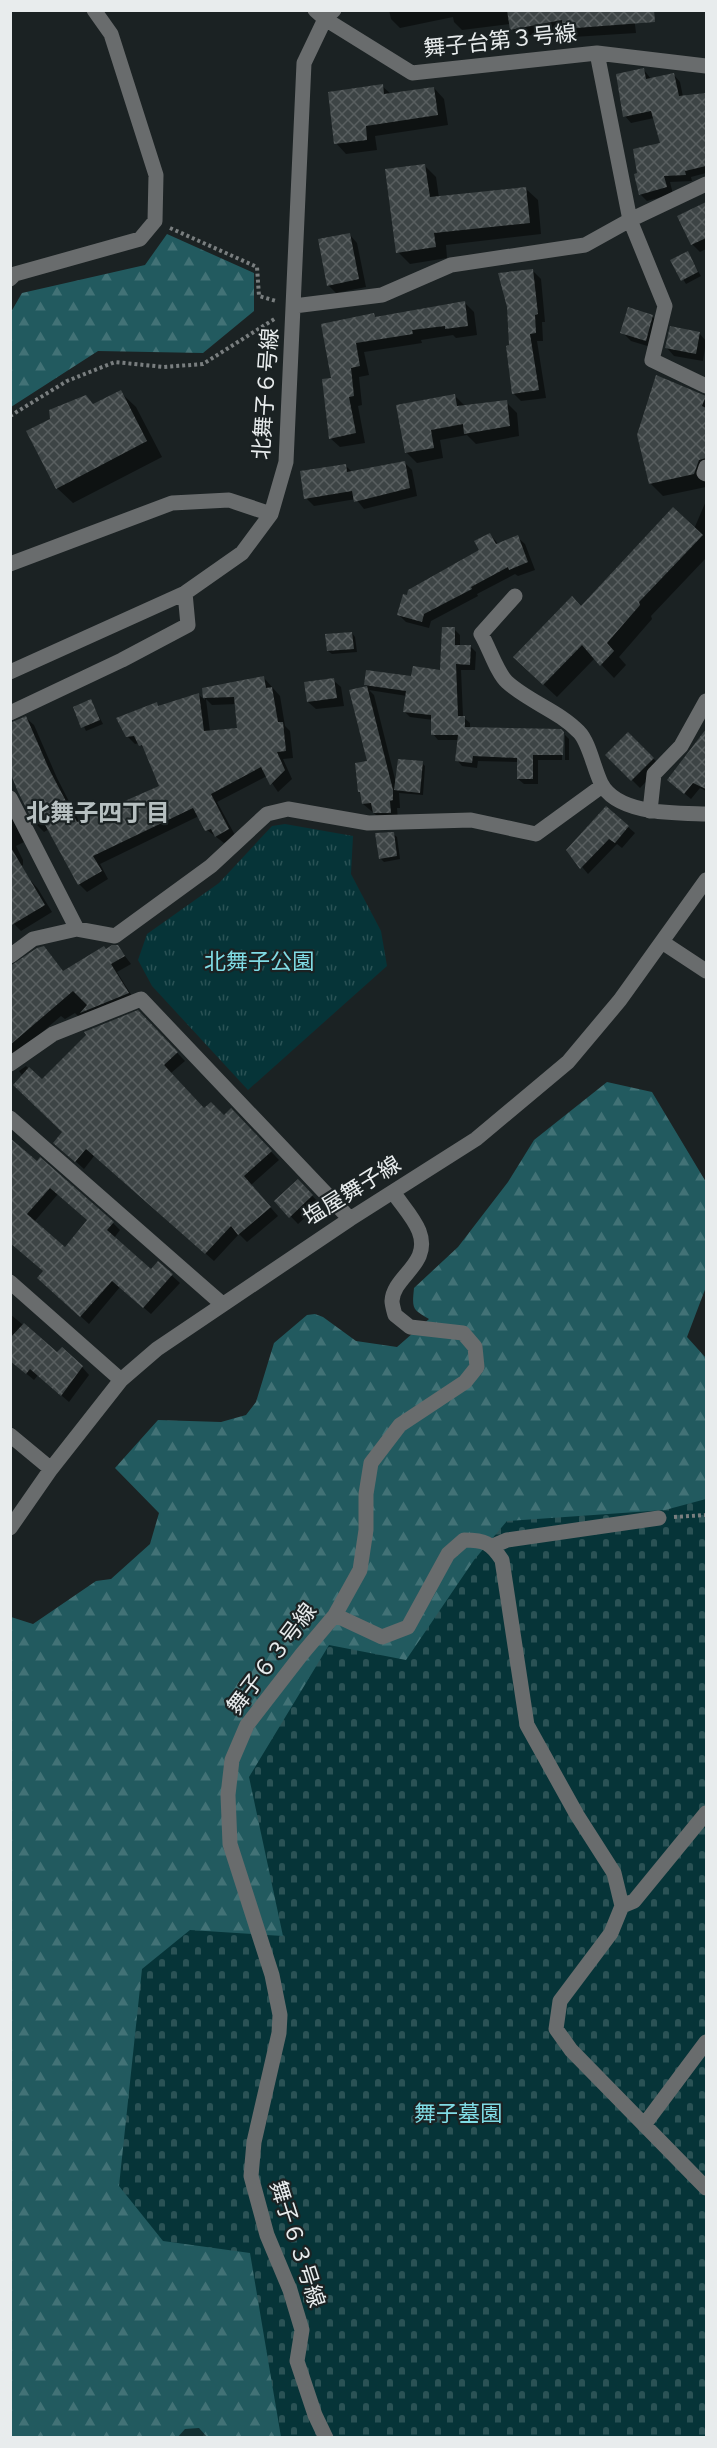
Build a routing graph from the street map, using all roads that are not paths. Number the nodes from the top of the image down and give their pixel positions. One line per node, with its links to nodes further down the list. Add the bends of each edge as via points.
1 (94, 10): 7 (street, via 111,34 156,175 155,221 140,239 15,274)
2 (325, 13): 3 (street, 舞子台第３号線, via 412,73); 8 (street, 北舞子６号線, via 304,63)
3 (597, 53): 4 (street, 舞子台第３号線); 6 (street)
4 (706, 66)
5 (706, 184): 6 (street)
6 (630, 220): 8 (street, via 585,245 452,265 382,296); 9 (street, via 665,306 652,360)
7 (10, 279)
8 (294, 306): 12 (street, 北舞子６号線, via 286,462)
9 (706, 386)
10 (706, 466): 11 (street)
11 (706, 474)
12 (271, 514): 13 (street, via 229,500 172,503); 14 (street, 北舞子６号線, via 242,554)
13 (10, 564)
14 (185, 593): 16 (street, 北舞子６号線); 18 (street, via 188,625)
15 (514, 596): 19 (street, via 481,634 505,680 581,734)
16 (10, 672)
17 (706, 701): 21 (street, via 681,746 654,774)
18 (10, 713)
19 (602, 786): 21 (street, via 621,802); 24 (street, via 536,834 471,820 368,823 288,809 267,814 211,866 115,936)
20 (13, 807): 24 (street)
21 (650, 811): 22 (street)
22 (706, 814)
23 (706, 880): 25 (street, 塩屋舞子線)
24 (77, 929): 26 (street, via 33,939)
25 (662, 942): 27 (street); 30 (street, 塩屋舞子線, via 568,1062 476,1139)
26 (10, 956)
27 (706, 971)
28 (10, 1064): 31 (street, via 53,1034 141,999)
29 (10, 1118): 33 (street)
30 (393, 1192): 31 (street, 塩屋舞子線); 40 (street, 舞子６３号線, via 419,1231 422,1250 410,1273 398,1285 392,1301 395,1315 410,1327 462,1334 475,1347 477,1367 465,1382 400,1425 371,1463 360,1570)
31 (350, 1219): 33 (street, 塩屋舞子線)
32 (10, 1282): 34 (street)
33 (221, 1303): 34 (street, 塩屋舞子線)
34 (121, 1380): 36 (street, 塩屋舞子線)
35 (10, 1435): 36 (street)
36 (51, 1469): 38 (street, 塩屋舞子線)
37 (659, 1518): 39 (street, via 507,1540)
38 (10, 1528)
39 (493, 1546): 40 (street, via 479,1540 464,1540 448,1554 408,1627 382,1637); 42 (street, via 502,1560 527,1725 614,1873)
40 (335, 1615): 46 (street, 舞子６３号線, via 247,1725 232,1760 228,1795 230,1844 272,1975 280,2015 254,2142 251,2176 267,2235 302,2330 297,2361)
41 (706, 1813): 42 (street, via 634,1902)
42 (622, 1906): 44 (street, via 611,1933 560,2001 556,2029 571,2050)
43 (706, 2042): 44 (street)
44 (644, 2125): 45 (street)
45 (706, 2188)
46 (326, 2438)

